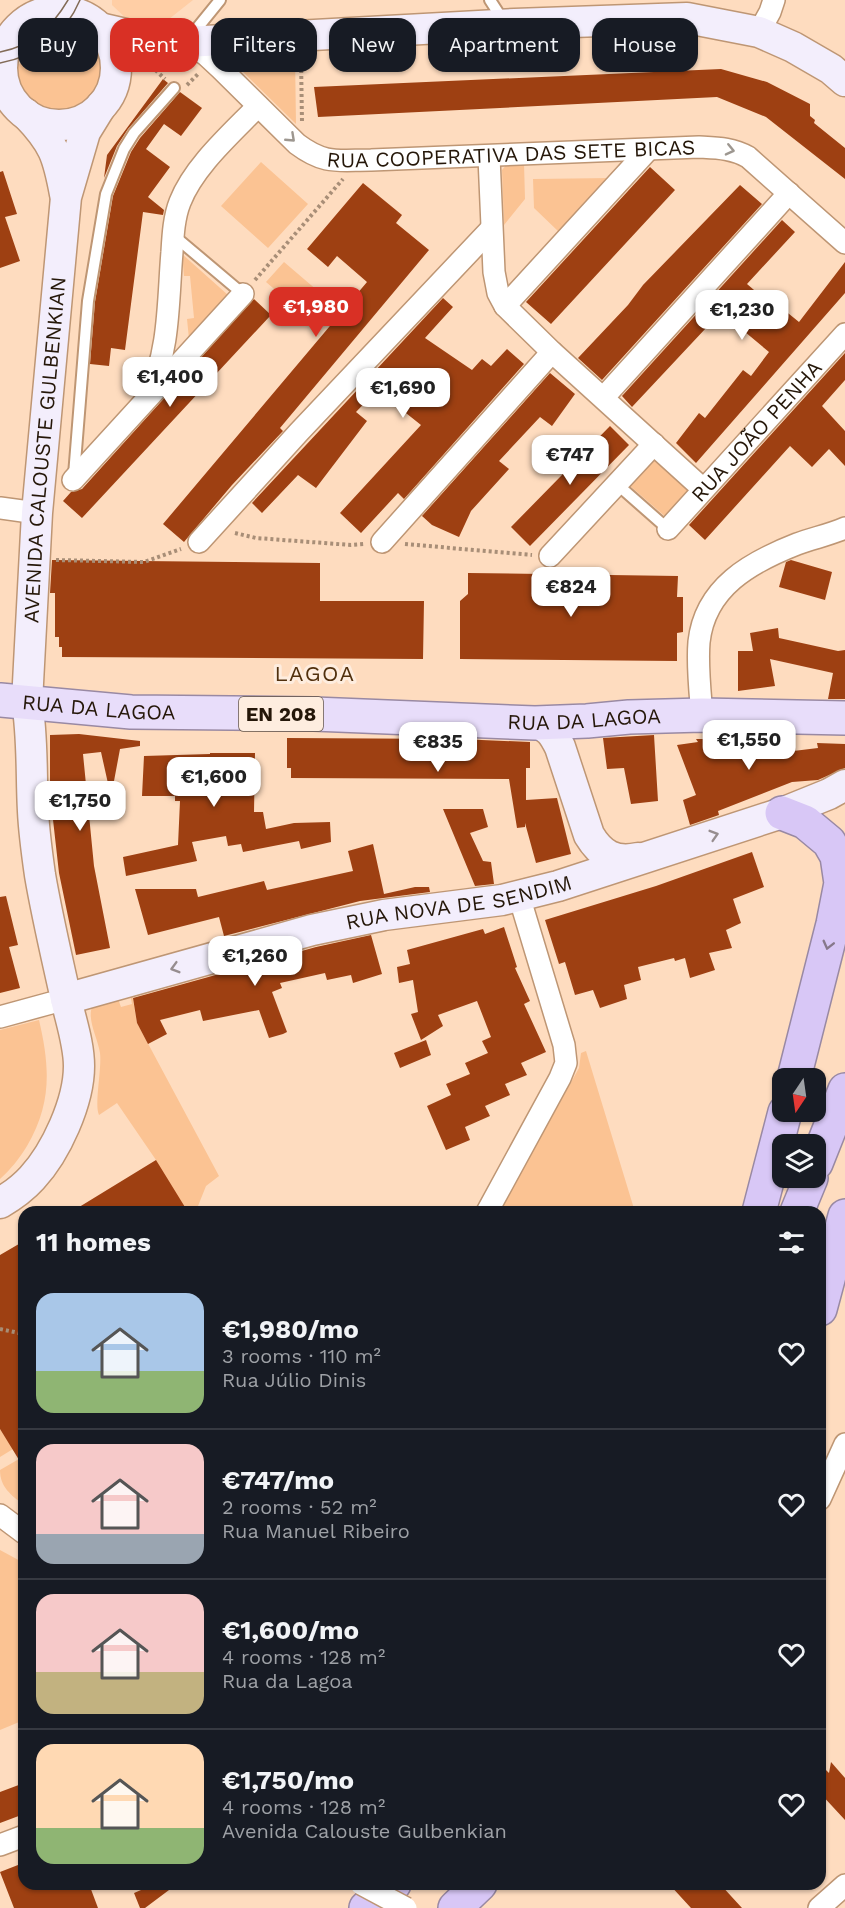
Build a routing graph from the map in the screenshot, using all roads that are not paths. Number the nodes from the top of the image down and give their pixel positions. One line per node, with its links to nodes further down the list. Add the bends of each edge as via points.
1 (220, 0): 8 (lane)
2 (490, 0): 6 (lane)
3 (774, 0): 10 (street)
4 (38, 11): 5 (main road, via 74,12 86,18); 11 (main road); 18 (main road, via 9,39 4,51 3,80)
5 (99, 14): 17 (main road, via 115,55)
6 (505, 18)
7 (580, 22): 10 (main road, via 687,18)
8 (199, 26)
9 (428, 29): 12 (main road)
10 (759, 32): 15 (main road, via 793,47)
11 (0, 34)
12 (199, 41)
13 (199, 51): 19 (street, RUA COOPERATIVA DAS SETE BICAS)
14 (127, 72): 17 (main road)
15 (845, 81)
16 (174, 88): 34 (lane, via 124,148 106,195 88,302)
17 (108, 94): 18 (main road, via 88,117 57,125 41,122); 23 (main road, AVENIDA CALOUSTE GULBENKIAN, via 85,132)
18 (12, 101): 23 (main road, AVENIDA CALOUSTE GULBENKIAN, via 53,147)
19 (258, 106): 21 (street, RUA COOPERATIVA DAS SETE BICAS, one-way to 21, via 303,148 323,159); 25 (street, via 190,183 180,202)
20 (648, 150): 21 (street, RUA COOPERATIVA DAS SETE BICAS); 22 (street, RUA COOPERATIVA DAS SETE BICAS, one-way to 22, via 699,147 737,151); 28 (street)
21 (489, 157): 24 (street)
22 (789, 193): 26 (street, RUA COOPERATIVA DAS SETE BICAS); 32 (street)
23 (66, 197): 38 (main road, AVENIDA CALOUSTE GULBENKIAN)
24 (492, 229): 28 (street, via 494,272); 41 (street)
25 (173, 234): 27 (lane); 31 (street, via 163,354)
26 (845, 243)
27 (243, 294): 31 (street)
28 (505, 306): 30 (street)
29 (845, 334): 36 (street, RUA JOÃO PENHA)
30 (552, 352): 32 (street); 42 (street)
31 (148, 395): 34 (street)
32 (604, 397): 33 (street)
33 (654, 444): 35 (street); 36 (street)
34 (73, 480)
35 (618, 485): 40 (lane); 43 (street)
36 (703, 489): 40 (street, RUA JOÃO PENHA)
37 (0, 508): 38 (street)
38 (37, 513): 44 (main road, AVENIDA CALOUSTE GULBENKIAN, via 35,560)
39 (845, 528): 45 (street, via 797,544 725,584 708,609 699,640)
40 (668, 529)
41 (199, 542)
42 (382, 542)
43 (550, 556)
44 (14, 701): 48 (main road, RUA DA LAGOA / EN 208, via 131,712); 56 (main road, AVENIDA CALOUSTE GULBENKIAN, via 31,731 36,844)
45 (702, 715): 46 (main road, RUA DA LAGOA / EN 208); 47 (main road, RUA DA LAGOA / EN 208)
46 (845, 718)
47 (587, 721): 48 (main road, RUA DA LAGOA / EN 208); 49 (main road, via 578,724 571,736)
48 (535, 723): 49 (main road, via 555,735)
49 (567, 766): 52 (main road)
50 (845, 785): 51 (main road, RUA NOVA DE SENDIM)
51 (782, 813): 53 (main road, RUA NOVA DE SENDIM, one-way to 51); 58 (highway, one-way to 58, via 805,822 829,842 837,856 842,883)
52 (589, 835): 53 (main road, via 599,850 611,858 632,859); 54 (main road, via 589,865 582,874)
53 (658, 853): 54 (main road, RUA NOVA DE SENDIM)
54 (558, 886): 55 (main road, RUA NOVA DE SENDIM)
55 (519, 896): 56 (main road, RUA NOVA DE SENDIM, one-way to 56, via 470,906 384,915 312,930); 64 (street, via 560,1029 566,1063)
56 (59, 1001): 57 (street, RUA NOVA DE SENDIM); 63 (main road, AVENIDA CALOUSTE GULBENKIAN, via 79,1063 75,1092 61,1132 45,1160 32,1178)
57 (0, 1017)
58 (796, 1068)
59 (845, 1090): 61 (highway)
60 (782, 1122): 65 (highway)
61 (826, 1138)
62 (807, 1188): 66 (highway)
63 (0, 1203)
64 (490, 1206)
65 (761, 1206)
66 (800, 1206)
67 (845, 1216): 69 (highway)
68 (845, 1257): 70 (highway)
69 (826, 1289)
70 (826, 1295)
71 (845, 1444): 72 (street)
72 (826, 1485)
73 (0, 1515): 74 (street)
74 (18, 1528)
75 (18, 1838): 76 (street)
76 (0, 1845)
77 (845, 1885): 84 (street)
78 (372, 1890): 82 (street, bridge)
79 (387, 1890): 81 (highway)
80 (474, 1890): 83 (highway)
81 (366, 1908)
82 (406, 1908)
83 (454, 1908)
84 (819, 1908)

